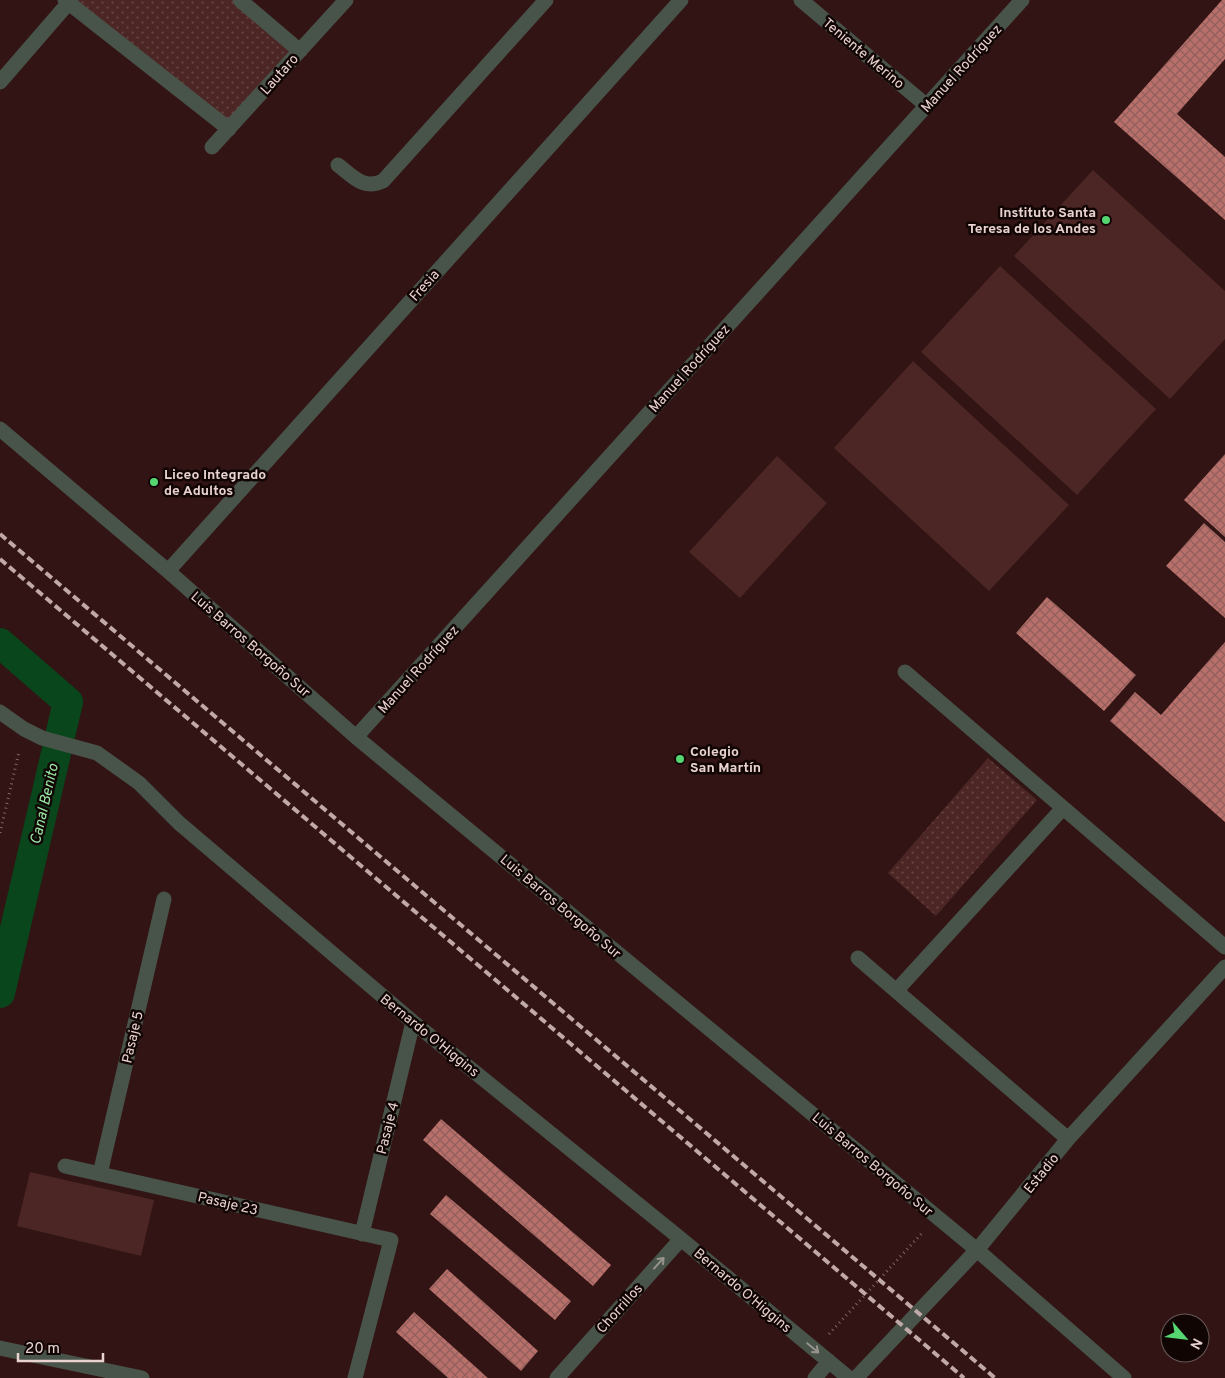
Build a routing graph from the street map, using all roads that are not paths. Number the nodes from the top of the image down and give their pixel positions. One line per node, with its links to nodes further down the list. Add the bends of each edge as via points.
1 (240, 0): 8 (street)
2 (346, 0): 8 (street, Lautaro)
3 (546, 0): 13 (street, via 383,181 374,185 362,183)
4 (681, 0): 15 (street, Fresia)
5 (801, 0): 10 (street, Teniente Merino)
6 (1022, 0): 10 (street, Manuel Rodríguez)
7 (68, 1): 9 (street); 11 (street)
8 (300, 51): 11 (street, Lautaro)
9 (0, 82)
10 (927, 106): 18 (street, Manuel Rodríguez)
11 (229, 129): 12 (street, Lautaro)
12 (212, 147)
13 (338, 165)
14 (0, 429): 15 (street, Luis Barros Borgoño Sur)
15 (168, 571): 18 (street, Luis Barros Borgoño Sur)
16 (905, 672): 19 (street)
17 (0, 712): 25 (street, Bernardo O'Higgins, via 42,738 97,753 138,783 179,824)
18 (356, 736): 31 (street, Luis Barros Borgoño Sur)
19 (1063, 808): 21 (street); 24 (street)
20 (164, 899): 28 (street, Pasaje 5)
21 (1225, 947)
22 (858, 958): 24 (street)
23 (1225, 967): 26 (street, Estadio)
24 (896, 991): 26 (street)
25 (413, 1022): 29 (street, Pasaje 4); 30 (street, Bernardo O'Higgins)
26 (1068, 1139): 31 (street, Estadio)
27 (66, 1166): 28 (street, Pasaje 23)
28 (100, 1174): 29 (street, Pasaje 23)
29 (362, 1234): 35 (street, Pasaje 23, via 391,1240)
30 (681, 1239): 33 (street, Bernardo O'Higgins, one-way to 33); 36 (street, Chorrillos, one-way to 30)
31 (977, 1250): 39 (street, Estadio); 40 (street, Luis Barros Borgoño Sur)
32 (0, 1348): 34 (street)
33 (829, 1361): 37 (street); 38 (street, Bernardo O'Higgins)
34 (142, 1378)
35 (355, 1378)
36 (557, 1378)
37 (815, 1378)
38 (849, 1378)
39 (856, 1378)
40 (1124, 1378)

